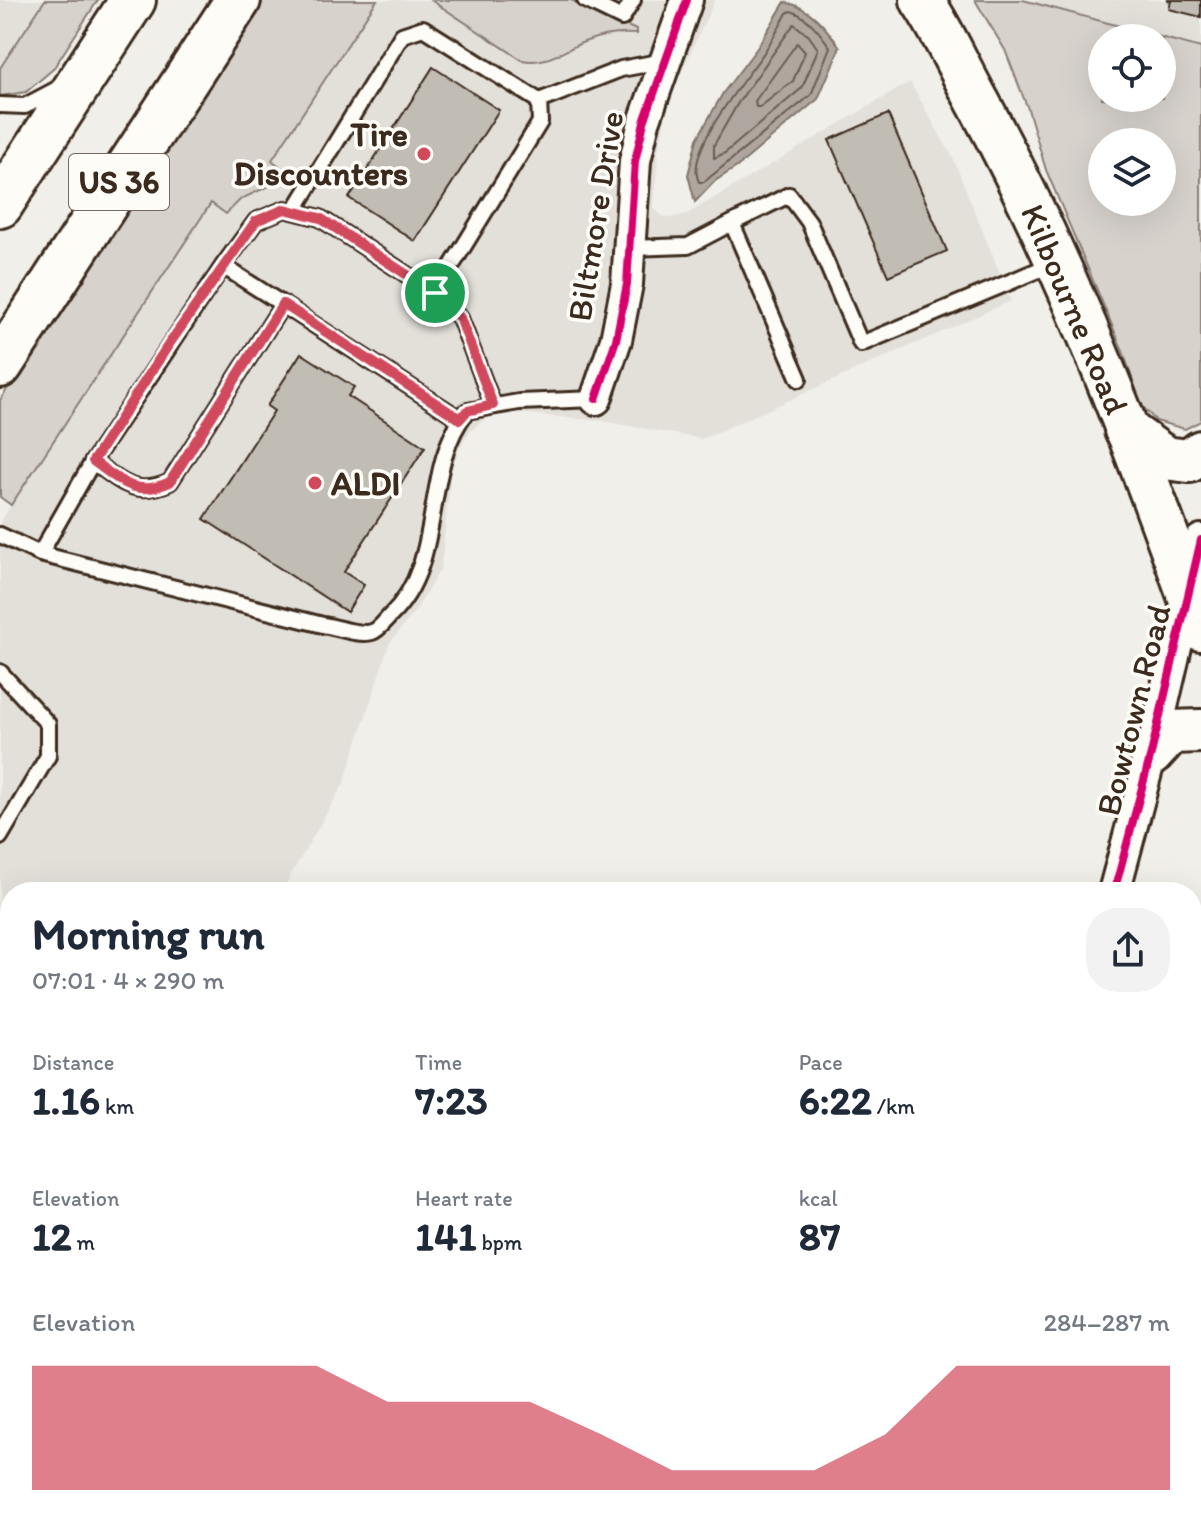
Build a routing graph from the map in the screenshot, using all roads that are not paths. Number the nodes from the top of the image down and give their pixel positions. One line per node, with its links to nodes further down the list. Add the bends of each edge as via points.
1 (133, 0): 8 (highway, US 36)
2 (238, 0): 19 (highway, US 36)
3 (585, 0): 4 (lane, via 622,18)
4 (633, 0)
5 (687, 0): 7 (street, Biltmore Drive)
6 (926, 2): 15 (main road, Kilbourne Road)
7 (664, 61): 9 (lane, via 621,69); 14 (street, Biltmore Drive, via 635,161)
8 (84, 75): 10 (lane, via 25,106); 11 (highway, US 36)
9 (539, 101): 12 (lane, via 423,28 402,35); 17 (lane, via 540,122)
10 (0, 105)
11 (0, 205)
12 (294, 211): 16 (lane, via 285,209 256,221); 17 (lane, via 320,218)
13 (732, 223): 14 (lane, via 688,246); 15 (lane, via 789,195 809,222 861,344); 20 (lane)
14 (630, 248): 21 (street, Biltmore Drive, via 616,340)
15 (1057, 262): 24 (main road, Kilbourne Road)
16 (223, 266): 18 (lane); 26 (lane)
17 (435, 293): 22 (lane, via 460,318)
18 (283, 304): 23 (lane); 26 (lane, via 170,482 137,489)
19 (0, 365)
20 (799, 379)
21 (596, 399): 22 (lane)
22 (493, 405): 23 (lane, via 467,411)
23 (460, 419): 29 (lane, via 453,427 435,491 431,531 414,582 399,608 374,631 323,625)
24 (1126, 430): 25 (main road, via 1165,458 1189,461); 30 (main road, Kilbourne Road)
25 (1201, 452)
26 (93, 461): 29 (lane)
27 (0, 535): 29 (lane)
28 (1201, 540): 30 (street, Bowtown Road)
29 (40, 554)
30 (1194, 611): 33 (street, Bowtown Road)
31 (0, 672): 34 (lane, via 48,724 48,756)
32 (1201, 731): 33 (main road, via 1171,732)
33 (1151, 754): 35 (street, Bowtown Road)
34 (0, 837)
35 (1117, 882)

